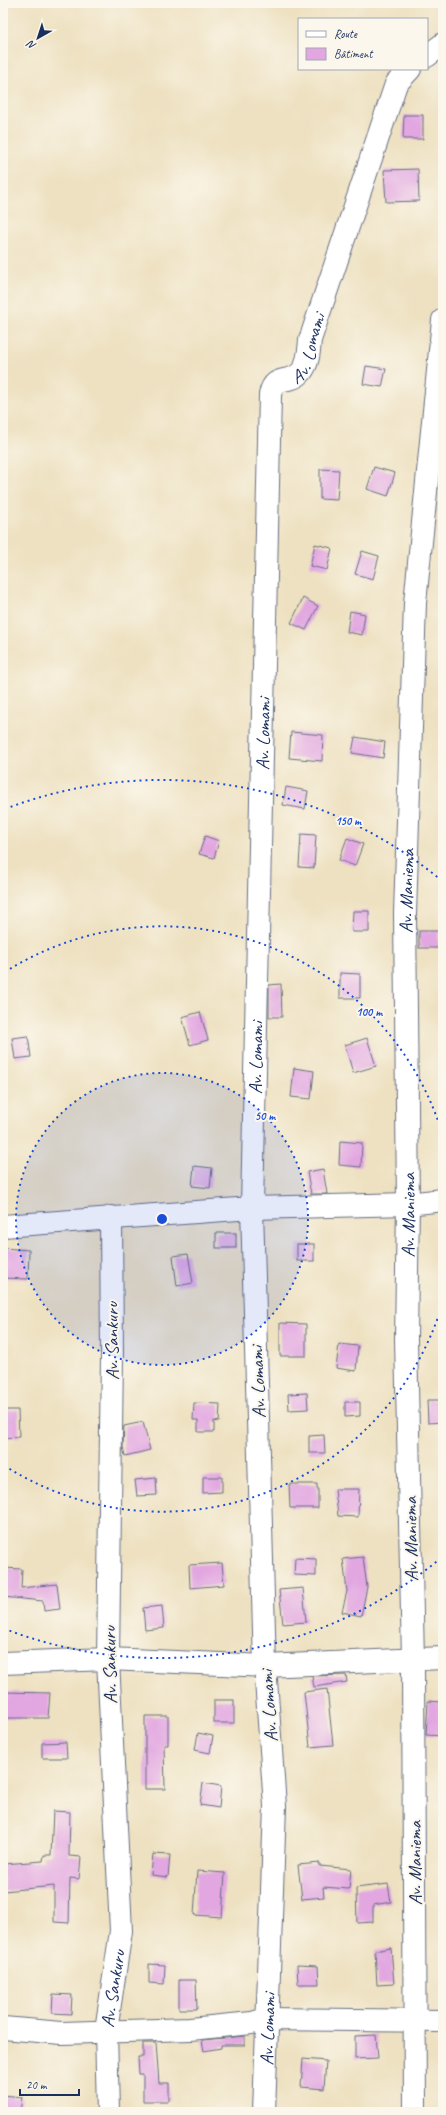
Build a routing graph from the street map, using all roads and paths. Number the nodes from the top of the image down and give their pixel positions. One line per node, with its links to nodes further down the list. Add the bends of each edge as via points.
1 (443, 44): 2 (street)
2 (428, 55)
3 (409, 70): 7 (street, Av. Lomami, via 396,84 310,340 307,361 297,376 275,382 271,387)
4 (443, 320): 6 (street, Av. Maniema, via 415,604 405,914)
5 (443, 1200): 6 (street)
6 (408, 1204): 7 (street); 12 (street, Av. Maniema, via 406,1339)
7 (252, 1208): 8 (street); 14 (street, Av. Lomami)
8 (111, 1217): 9 (street); 11 (street, Av. Sankuru)
9 (3, 1226)
10 (443, 1658): 12 (street)
11 (108, 1659): 13 (street); 14 (street); 19 (street, Av. Sankuru, via 120,1931)
12 (413, 1660): 14 (street); 17 (street, Av. Maniema)
13 (3, 1663)
14 (265, 1666): 15 (street, Av. Lomami, via 275,1806)
15 (266, 2019): 17 (street); 19 (street, via 252,2023 190,2029); 21 (street, Av. Lomami)
16 (443, 2021): 17 (street)
17 (415, 2022): 22 (street, Av. Maniema)
18 (3, 2028): 19 (street, via 62,2032)
19 (106, 2030): 20 (street, Av. Sankuru)
20 (108, 2112)
21 (264, 2112)
22 (415, 2112)

